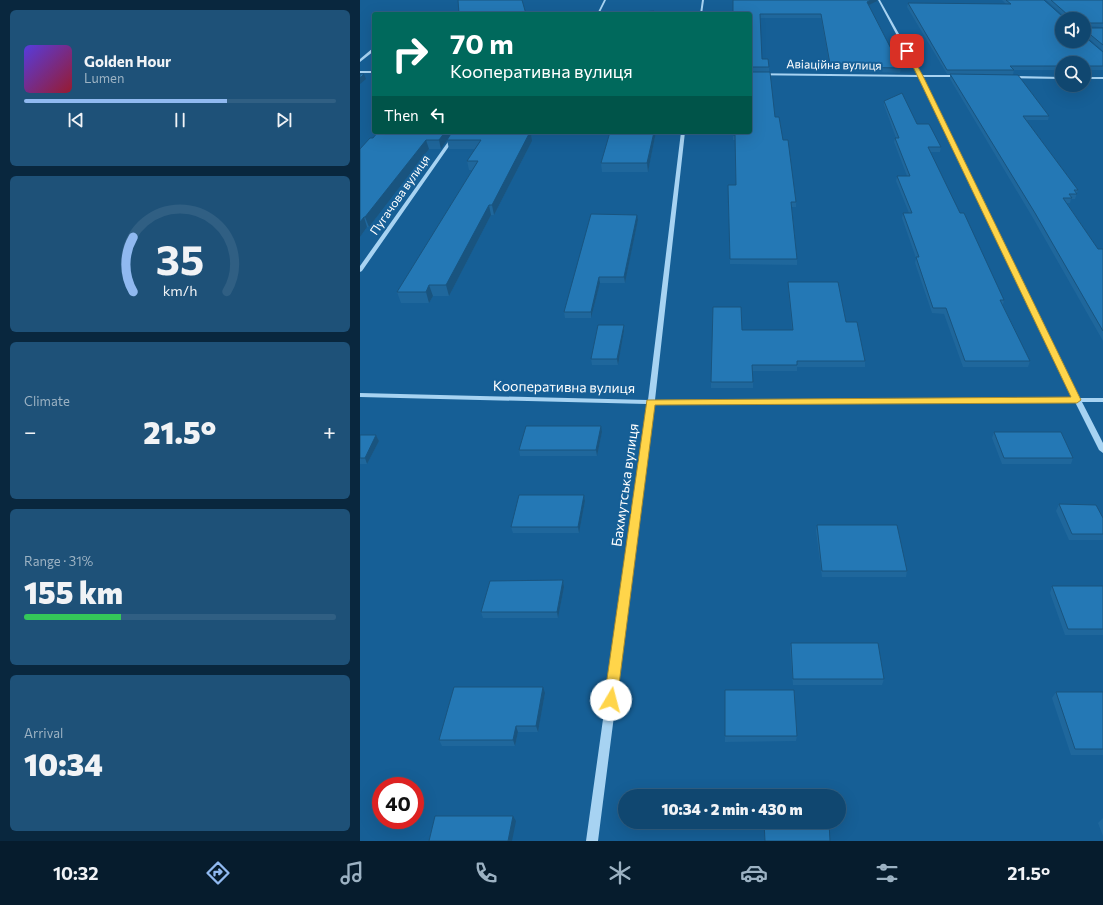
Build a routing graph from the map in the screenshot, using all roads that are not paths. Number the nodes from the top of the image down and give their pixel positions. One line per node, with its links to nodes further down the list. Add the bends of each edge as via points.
1 (605, 0): 4 (street)
2 (703, 0): 5 (street)
3 (878, 0): 11 (street)
4 (599, 12)
5 (701, 12)
6 (372, 51): 7 (street)
7 (360, 61)
8 (360, 72): 9 (street)
9 (372, 72)
10 (752, 74): 11 (street, Авіаційна вулиця)
11 (921, 76): 12 (street, Авіаційна вулиця); 21 (street)
12 (968, 76)
13 (1007, 77): 14 (street)
14 (1055, 78)
15 (1091, 78): 16 (street)
16 (1103, 78)
17 (456, 134): 19 (street, Пугачова вулиця)
18 (683, 134): 23 (street, Бахмутська вулиця)
19 (360, 270)
20 (360, 395): 23 (street, Кооперативна вулиця)
21 (1077, 400): 22 (street, Кооперативна вулиця); 23 (street, Кооперативна вулиця); 24 (street)
22 (1103, 400)
23 (650, 402): 25 (street, Бахмутська вулиця)
24 (1103, 450)
25 (592, 841)

